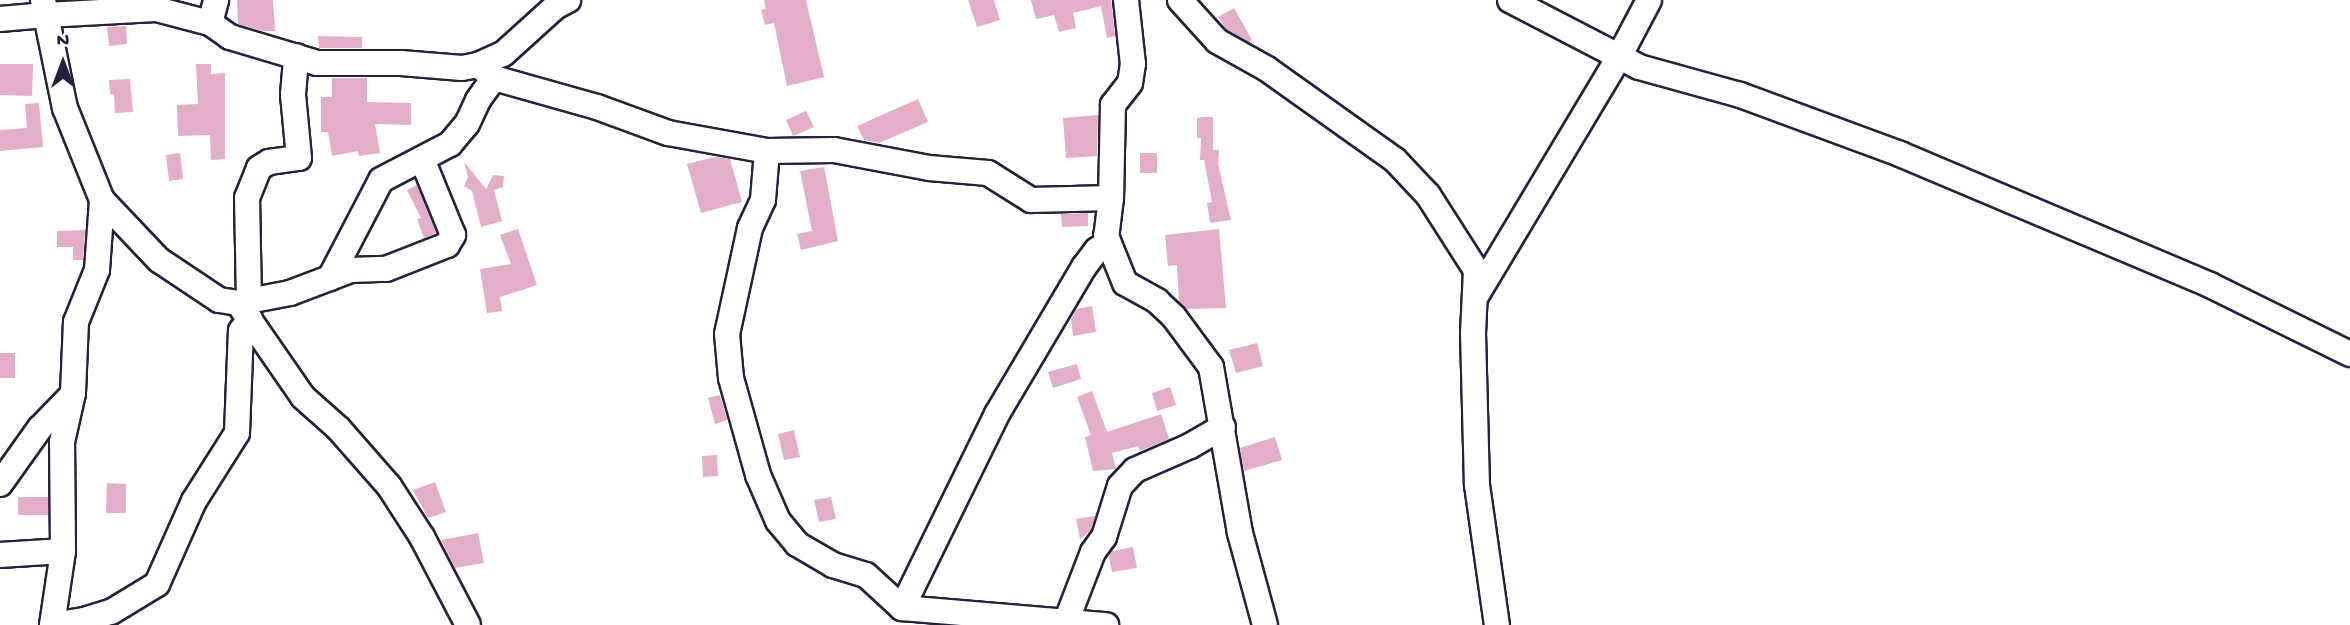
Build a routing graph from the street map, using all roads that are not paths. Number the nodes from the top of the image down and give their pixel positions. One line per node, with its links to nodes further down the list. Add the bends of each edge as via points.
1 (568, 0): 11 (street)
2 (1126, 0): 14 (street, via 1133,64 1130,83 1113,105)
3 (1510, 0): 10 (street)
4 (1649, 0): 10 (street)
5 (1193, 5): 18 (street, via 1217,41 1267,69 1395,160 1428,195 1476,270)
6 (45, 7): 7 (street); 8 (street); 15 (street, via 65,108)
7 (213, 12): 9 (street, via 230,37)
8 (0, 19)
9 (296, 56): 11 (street, via 317,63 401,63); 19 (street, via 293,94 299,158 259,168 247,198)
10 (1619, 57): 18 (street); 20 (street, via 1740,95 1900,154 2210,285)
11 (486, 72): 12 (street, via 657,130); 13 (street, via 467,124 450,144)
12 (767, 151): 14 (street, via 834,150 929,168 988,173 1031,200); 26 (street, via 763,200 750,228 727,334 731,378 758,475 778,521 797,544 833,565 866,575)
13 (422, 159): 17 (street, via 381,180); 17 (street, via 453,235 447,245 386,269 351,270)
14 (1111, 198): 16 (street)
15 (102, 200): 19 (street, via 159,260 219,300); 21 (street, via 97,270 76,322)
16 (1109, 242): 22 (street, via 1125,283 1157,300 1211,367); 26 (street, via 1083,267 997,414)
17 (330, 278): 19 (street)
18 (1475, 299): 32 (street, via 1477,485)
19 (246, 308): 28 (street, via 237,433 194,501 158,584 111,612); 29 (street, via 303,397 338,428 389,486)
20 (2350, 354)
21 (73, 393): 23 (street, via 40,428); 24 (street, via 62,442)
22 (1223, 427): 27 (street, via 1135,470 1120,486 1104,537 1093,552); 31 (street, via 1240,533)
23 (0, 484)
24 (63, 551): 25 (street); 28 (street)
25 (0, 555)
26 (902, 608): 27 (street)
27 (1066, 622): 30 (street)
28 (52, 625)
29 (468, 625)
30 (1106, 625)
31 (1265, 625)
32 (1497, 625)

